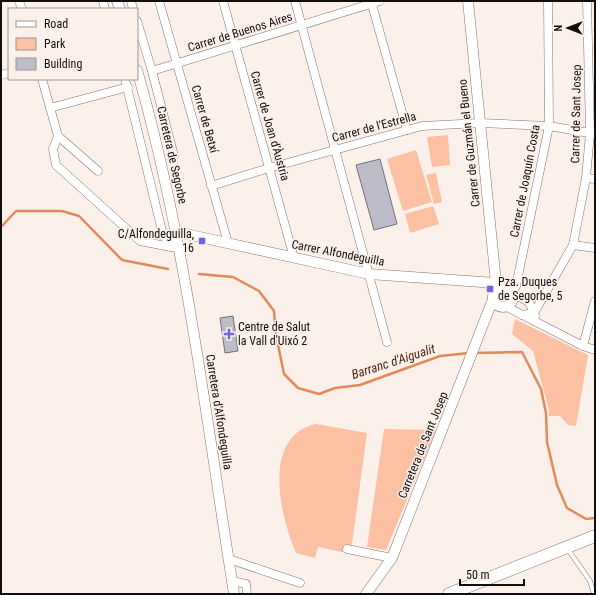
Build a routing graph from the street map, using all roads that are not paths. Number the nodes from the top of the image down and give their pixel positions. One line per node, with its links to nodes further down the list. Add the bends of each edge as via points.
1 (159, 1): 12 (street, Carrer de Betxí)
2 (223, 1): 11 (street, Carrer de Joan d'Àustria)
3 (295, 1): 10 (street)
4 (380, 1): 8 (street, Carrer de Buenos Aires)
5 (468, 1): 18 (street, Carrer de Guzmán el Bueno)
6 (548, 1): 19 (street, Carrer de Joaquín Costa)
7 (587, 1): 21 (street, Carrer de Sant Josep)
8 (371, 2): 10 (street, Carrer de Buenos Aires); 20 (street)
9 (138, 24): 13 (street, Carretera de Segorbe)
10 (302, 25): 11 (street, Carrer de Buenos Aires); 23 (street)
11 (235, 46): 12 (street, Carrer de Buenos Aires); 25 (street, Carrer de Joan d'Àustria)
12 (177, 63): 13 (street, Carrer de Buenos Aires); 29 (street, Carrer de Betxí)
13 (152, 71): 24 (street, Carretera de Segorbe)
14 (138, 73): 30 (street, Carretera de Segorbe)
15 (42, 80): 17 (street)
16 (127, 83): 17 (street); 33 (street, via 163,235)
17 (50, 108): 22 (street)
18 (480, 123): 19 (street, Carrer de l'Estrella); 20 (street, Carrer de l'Estrella, via 422,126); 37 (street, Carrer de Guzmán el Bueno)
19 (550, 126): 21 (street, Carrer de l'Estrella); 38 (street, Carrer de Joaquín Costa, via 516,286)
20 (407, 130): 23 (street, Carrer de l'Estrella)
21 (592, 133): 27 (street, Carrer de Sant Josep)
22 (58, 136): 26 (street); 33 (street, via 53,149 56,165 140,241)
23 (335, 149): 25 (street, Carrer de l'Estrella); 36 (street)
24 (174, 156)
25 (269, 168): 29 (street, Carrer de l'Estrella); 35 (street, Carrer de Joan d'Àustria)
26 (98, 171)
27 (586, 178): 28 (street); 32 (street, Carrer de Sant Josep)
28 (595, 179)
29 (211, 186): 31 (street, Carrer de Betxí)
30 (177, 232): 31 (street, Carrer Alfondeguilla); 33 (street, Carretera de Segorbe)
31 (228, 243): 35 (street, Carrer Alfondeguilla)
32 (573, 245): 34 (street); 42 (street, Carrer de Sant Josep)
33 (175, 247): 52 (street, Carretera d'Alfondeguilla)
34 (595, 248)
35 (294, 258): 36 (street, Carrer Alfondeguilla)
36 (369, 274): 37 (street, Carrer Alfondeguilla); 45 (street)
37 (497, 286): 38 (street); 39 (street)
38 (512, 292): 41 (street, via 512,302); 42 (street, via 529,302)
39 (493, 300): 41 (street, via 498,306); 51 (street, Carretera de Sant Josep)
40 (595, 301): 46 (street)
41 (507, 307): 43 (street)
42 (534, 313): 43 (street); 44 (street)
43 (522, 315): 44 (street)
44 (538, 323): 46 (street)
45 (387, 342)
46 (583, 346): 47 (street)
47 (595, 350)
48 (591, 537): 49 (main road)
49 (566, 547): 58 (main road); 59 (lane, via 590,581)
50 (347, 549): 51 (street)
51 (392, 558): 57 (street, Carretera de Sant Josep)
52 (229, 559): 53 (street, Carretera d'Alfondeguilla); 54 (street)
53 (232, 581): 55 (street, Carretera d'Alfondeguilla); 56 (street, via 246,584)
54 (300, 583)
55 (234, 594)
56 (247, 594)
57 (366, 594)
58 (449, 594)
59 (594, 594)

